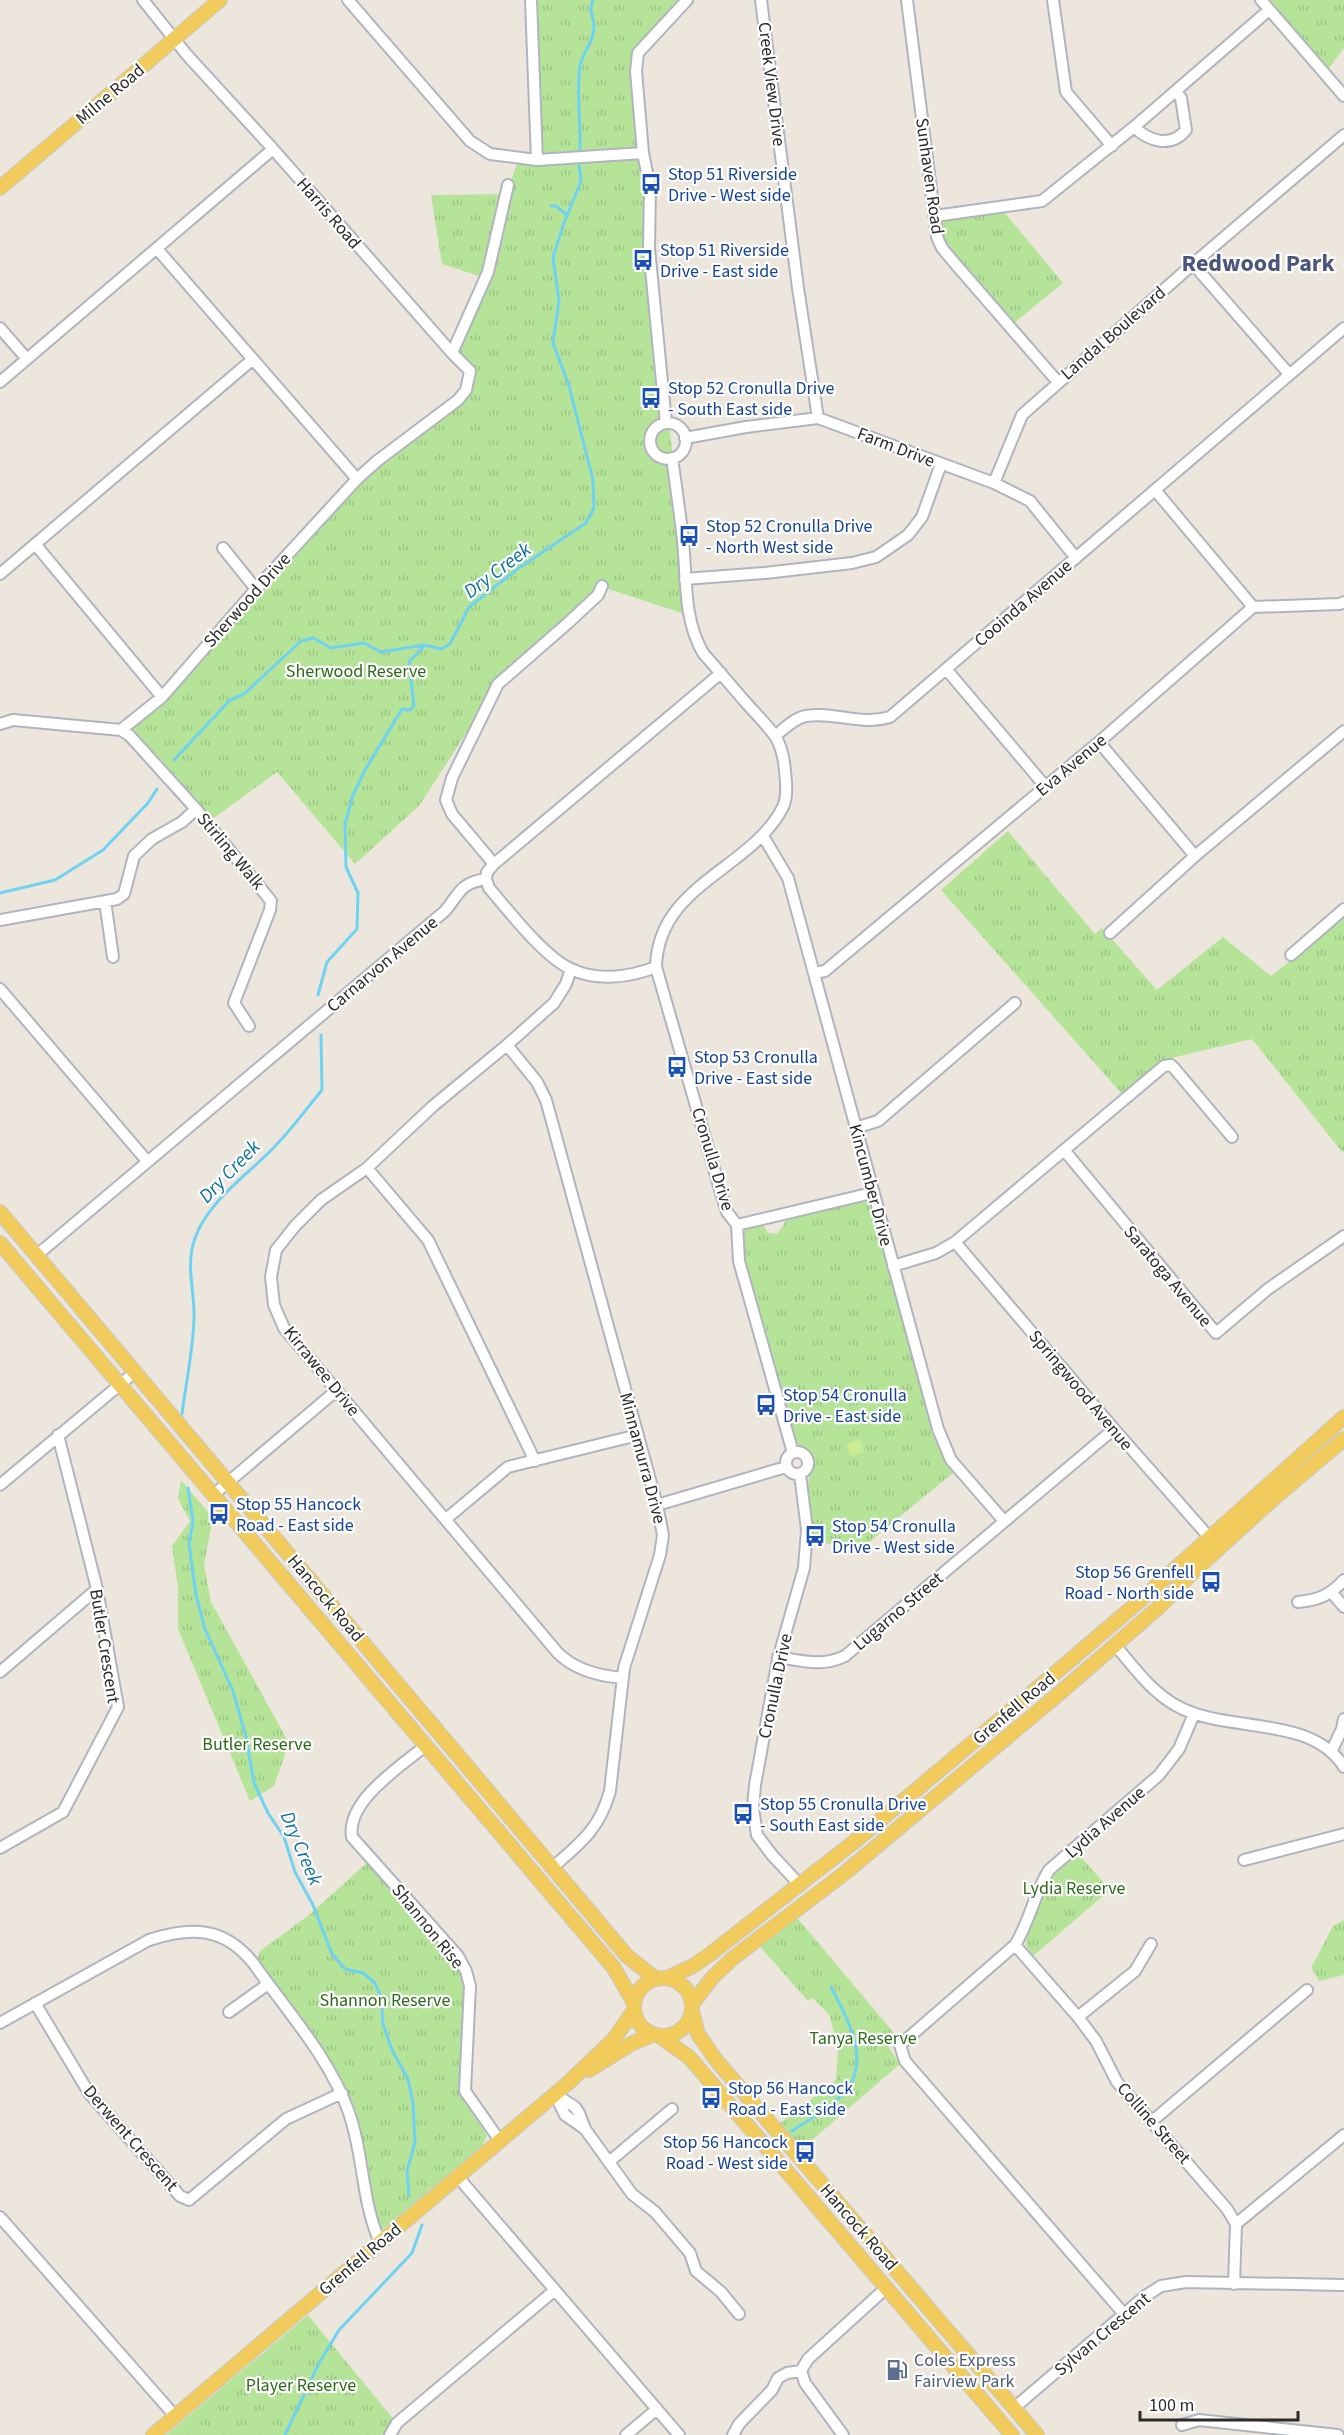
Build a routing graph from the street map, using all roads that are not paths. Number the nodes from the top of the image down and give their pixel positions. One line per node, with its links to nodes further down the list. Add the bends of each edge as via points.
1 (143, 0): 11 (street, Harris Road)
2 (220, 0): 11 (main road, Milne Road)
3 (348, 0): 19 (street, via 470,141 490,154)
4 (531, 0): 19 (street)
5 (687, 0): 18 (street, via 638,53)
6 (761, 0): 34 (street, Creek View Drive)
7 (907, 0): 22 (street, Sunhaven Road)
8 (1053, 0): 16 (street, via 1066,92)
9 (1261, 0): 10 (street)
10 (1269, 10): 12 (street); 13 (street)
11 (174, 40): 17 (street, Harris Road); 21 (main road, Milne Road)
12 (1176, 92): 14 (street); 14 (street, via 1181,98 1186,130 1178,140 1166,142 1141,134)
13 (1344, 96)
14 (1134, 127): 16 (street)
15 (1344, 135): 24 (street, Landal Boulevard)
16 (1112, 146): 22 (street, via 1042,201)
17 (273, 149): 23 (street); 27 (street, Harris Road)
18 (643, 153): 19 (street); 35 (street, via 650,187 649,248)
19 (537, 160)
20 (508, 185): 27 (street, via 488,272)
21 (0, 188)
22 (935, 216): 31 (street, Sunhaven Road, via 942,248)
23 (158, 250): 28 (street); 29 (street)
24 (1193, 264): 30 (street); 31 (street, Landal Boulevard)
25 (0, 328): 28 (street)
26 (1344, 328): 30 (street, Cooinda Avenue)
27 (452, 353): 33 (street, Harris Road, via 470,371)
28 (27, 359): 32 (street)
29 (253, 359): 39 (street); 42 (street)
30 (1290, 374): 41 (street, Cooinda Avenue)
31 (1057, 381): 40 (street, Landal Boulevard, via 1022,415)
32 (0, 382)
33 (466, 390): 39 (street, Sherwood Drive)
34 (818, 418): 36 (street, Farm Drive); 38 (street, Farm Drive)
35 (666, 423): 36 (street, via 676,425); 37 (street, via 651,434 651,447 659,457)
36 (685, 438): 37 (street, via 684,448)
37 (672, 458): 46 (street)
38 (941, 464): 40 (street, Farm Drive); 46 (street, via 922,517 908,535 876,557 852,563)
39 (357, 479): 48 (street, Sherwood Drive)
40 (994, 483): 44 (street, Farm Drive, via 1030,501)
41 (1155, 490): 44 (street, Cooinda Avenue); 50 (street)
42 (35, 544): 45 (street); 53 (street)
43 (223, 548): 48 (street)
44 (1076, 558): 51 (street, Cooinda Avenue)
45 (0, 574)
46 (685, 579): 52 (street, via 695,640)
47 (602, 586): 63 (street, via 570,622 498,684 452,778 446,800 452,814)
48 (256, 589): 53 (street, Sherwood Drive)
49 (1344, 602): 50 (street)
50 (1253, 607): 58 (street, Eva Avenue)
51 (946, 669): 57 (street, Cooinda Avenue, via 890,717 874,722 805,716); 59 (street)
52 (722, 673): 57 (street); 63 (street)
53 (162, 697): 55 (street, Sherwood Drive)
54 (0, 724): 55 (street, via 13,720)
55 (121, 730): 60 (street, Stirling Walk)
56 (1344, 731): 62 (street)
57 (775, 736): 61 (street, Cronulla Drive, via 783,753 784,806)
58 (1099, 742): 59 (street, Eva Avenue); 62 (street)
59 (1046, 786): 73 (street, Eva Avenue, via 880,927 825,971)
60 (196, 809): 65 (street, via 182,822 152,838 134,856 124,894); 76 (street, Stirling Walk, via 271,901 234,1003)
61 (763, 836): 71 (street, Cronulla Drive, via 680,903 656,953); 73 (street, Kincumber Drive, via 788,878)
62 (1196, 856): 68 (street)
63 (494, 864): 64 (street)
64 (486, 879): 72 (street, via 489,888 531,936); 81 (street, Carnarvon Avenue, via 459,890 445,911)
65 (105, 901): 67 (street); 70 (street)
66 (1344, 909): 69 (street)
67 (0, 920)
68 (1110, 933)
69 (1291, 955)
70 (113, 957)
71 (656, 967): 72 (street, via 627,976 602,976); 85 (street, Cronulla Drive, via 727,1212)
72 (571, 969): 77 (street, Kirrawee Drive, via 554,1003)
73 (814, 973): 78 (street, Kincumber Drive)
74 (0, 989): 81 (street)
75 (1016, 1003): 78 (street, via 878,1121)
76 (249, 1026)
77 (507, 1045): 82 (street, Kirrawee Drive, via 433,1106); 98 (street, Minnamurra Drive, via 537,1082 546,1100)
78 (855, 1128): 83 (street, Kincumber Drive)
79 (1232, 1137): 80 (street, via 1171,1065 1154,1073)
80 (1064, 1150): 86 (street, Saratoga Avenue, via 1216,1334 1268,1289); 87 (street)
81 (147, 1161): 89 (street, Carnarvon Avenue)
82 (367, 1168): 94 (street, Kirrawee Drive, via 321,1200 295,1226 276,1250 271,1277 274,1305 284,1328); 101 (street, via 428,1240)
83 (873, 1193): 85 (street); 90 (street, Kincumber Drive)
84 (0, 1212): 89 (main road, Hancock Road)
85 (737, 1225): 100 (street, Cronulla Drive, via 739,1261)
86 (1344, 1236)
87 (955, 1242): 90 (street, via 936,1253); 96 (street, Springwood Avenue)
88 (0, 1243): 91 (main road, Hancock Road)
89 (37, 1255): 91 (main road); 92 (main road, Hancock Road)
90 (893, 1266): 109 (street, Kincumber Drive, via 938,1429 951,1460)
91 (21, 1268): 93 (main road, Hancock Road)
92 (135, 1372): 93 (street); 104 (main road, Hancock Road)
93 (120, 1385): 97 (street); 106 (main road, Hancock Road)
94 (337, 1390): 104 (street); 108 (street, Kirrawee Drive)
95 (1344, 1417): 110 (main road, Grenfell Road)
96 (1114, 1429): 109 (street, Lugarno Street); 110 (street, Springwood Avenue)
97 (58, 1435): 105 (street); 112 (street, Butler Crescent)
98 (638, 1435): 101 (street); 107 (street, Minnamurra Drive)
99 (1344, 1439): 117 (main road, Grenfell Road)
100 (793, 1453): 102 (street); 103 (street, via 804,1455 807,1460 805,1471)
101 (535, 1461): 108 (street, via 508,1467)
102 (786, 1467): 103 (street); 107 (street)
103 (800, 1474): 118 (street, Cronulla Drive, via 806,1550)
104 (228, 1482): 106 (street); 129 (main road, Hancock Road)
105 (0, 1485)
106 (213, 1495): 123 (main road, Hancock Road)
107 (657, 1504): 120 (street, Minnamurra Drive, via 663,1535 660,1555)
108 (446, 1519): 120 (street, Kirrawee Drive, via 568,1663 604,1676)
109 (1004, 1521): 118 (street, Lugarno Street, via 846,1656 815,1664)
110 (1209, 1537): 116 (main road, Grenfell Road)
111 (1344, 1580): 113 (street)
112 (97, 1589): 119 (street); 127 (street, Butler Crescent, via 118,1707 63,1812)
113 (1332, 1593): 114 (street); 115 (street)
114 (1298, 1602)
115 (1344, 1607)
116 (1104, 1632): 117 (main road); 130 (main road, Grenfell Road)
117 (1115, 1645): 121 (street, via 1164,1698); 131 (main road, Grenfell Road)
118 (778, 1657): 130 (street, Cronulla Drive, via 754,1785 754,1822 764,1845)
119 (0, 1672)
120 (623, 1678): 129 (street, Minnamurra Drive, via 605,1808 590,1833)
121 (1194, 1714): 124 (street, via 1304,1736); 133 (street, Lydia Avenue, via 1179,1749 1159,1775 1049,1870 1038,1887)
122 (1344, 1719): 124 (street)
123 (425, 1746): 138 (main road, Hancock Road, via 620,1976); 150 (street, Shannon Rise, via 360,1804 350,1825 352,1837 458,1956 466,1971 470,1986 465,2091)
124 (1331, 1752): 125 (street)
125 (1344, 1767)
126 (1344, 1834): 128 (street)
127 (0, 1848)
128 (1245, 1860)
129 (554, 1868): 134 (main road, Hancock Road, via 627,1956)
130 (799, 1884): 131 (main road); 134 (main road, Grenfell Road, via 701,1960)
131 (811, 1898): 139 (main road, Grenfell Road, via 733,1958 713,1977)
132 (1151, 1944): 141 (street, via 1135,1971)
133 (1015, 1946): 141 (street, Colline Street); 163 (street, Lydia Avenue, via 908,2036 900,2045 903,2057)
134 (662, 1979): 138 (main road, via 641,1988); 139 (main road, via 684,1987)
135 (268, 1984): 137 (street, via 242,1949 228,1939 203,1931 170,1933 149,1940); 140 (street); 145 (street)
136 (1307, 1990): 148 (street)
137 (35, 2003): 142 (street); 145 (street, Derwent Crescent, via 89,2093 180,2196 189,2200 286,2120)
138 (634, 2007): 143 (main road, via 639,2025); 144 (main road, Grenfell Road, via 614,2039)
139 (692, 2008): 143 (main road, via 681,2031 670,2036); 156 (main road, Hancock Road, via 698,2034 710,2052)
140 (229, 2012)
141 (1078, 2017): 148 (street, Colline Street, via 1096,2041 1117,2082)
142 (0, 2024)
143 (655, 2035): 144 (main road, Grenfell Road, via 631,2044); 159 (main road, Hancock Road, via 689,2057)
144 (567, 2084): 146 (main road, Grenfell Road)
145 (342, 2093): 155 (street, via 361,2160 371,2223)
146 (555, 2094): 150 (main road, Grenfell Road); 151 (street, via 575,2107 585,2129)
147 (672, 2109): 151 (street)
148 (1151, 2122): 154 (street, Colline Street, via 1214,2192)
149 (1344, 2135): 154 (street)
150 (500, 2141): 152 (main road, Grenfell Road)
151 (610, 2161): 162 (street, via 632,2194 655,2212 690,2253 696,2271)
152 (458, 2177): 155 (main road, Grenfell Road); 160 (street)
153 (0, 2217): 168 (street)
154 (1236, 2224): 157 (street)
155 (380, 2242): 168 (main road, Grenfell Road)
156 (875, 2246): 159 (main road, via 886,2272); 161 (main road, Hancock Road)
157 (1234, 2283): 158 (street, Sylvan Crescent); 163 (street, Sylvan Crescent, via 1161,2286)
158 (1344, 2284)
159 (886, 2288): 161 (main road); 164 (street, via 808,2359); 165 (main road, Hancock Road)
160 (555, 2290): 167 (street); 172 (street, via 397,2423)
161 (919, 2297): 166 (main road, Hancock Road)
162 (739, 2314)
163 (1124, 2314): 166 (street, Sylvan Crescent)
164 (801, 2371): 175 (street, via 778,2378); 176 (street, via 805,2383)
165 (985, 2403): 166 (main road); 177 (main road, Hancock Road)
166 (1014, 2408): 177 (main road); 178 (main road, Hancock Road)
167 (657, 2409): 173 (street); 174 (street)
168 (175, 2416): 171 (main road, Grenfell Road)
169 (1182, 2425): 170 (street, via 1199,2420)
170 (1267, 2432): 179 (street)
171 (153, 2435)
172 (390, 2435)
173 (626, 2435)
174 (678, 2435)
175 (733, 2435)
176 (843, 2435)
177 (1014, 2435)
178 (1037, 2435)
179 (1338, 2435)

